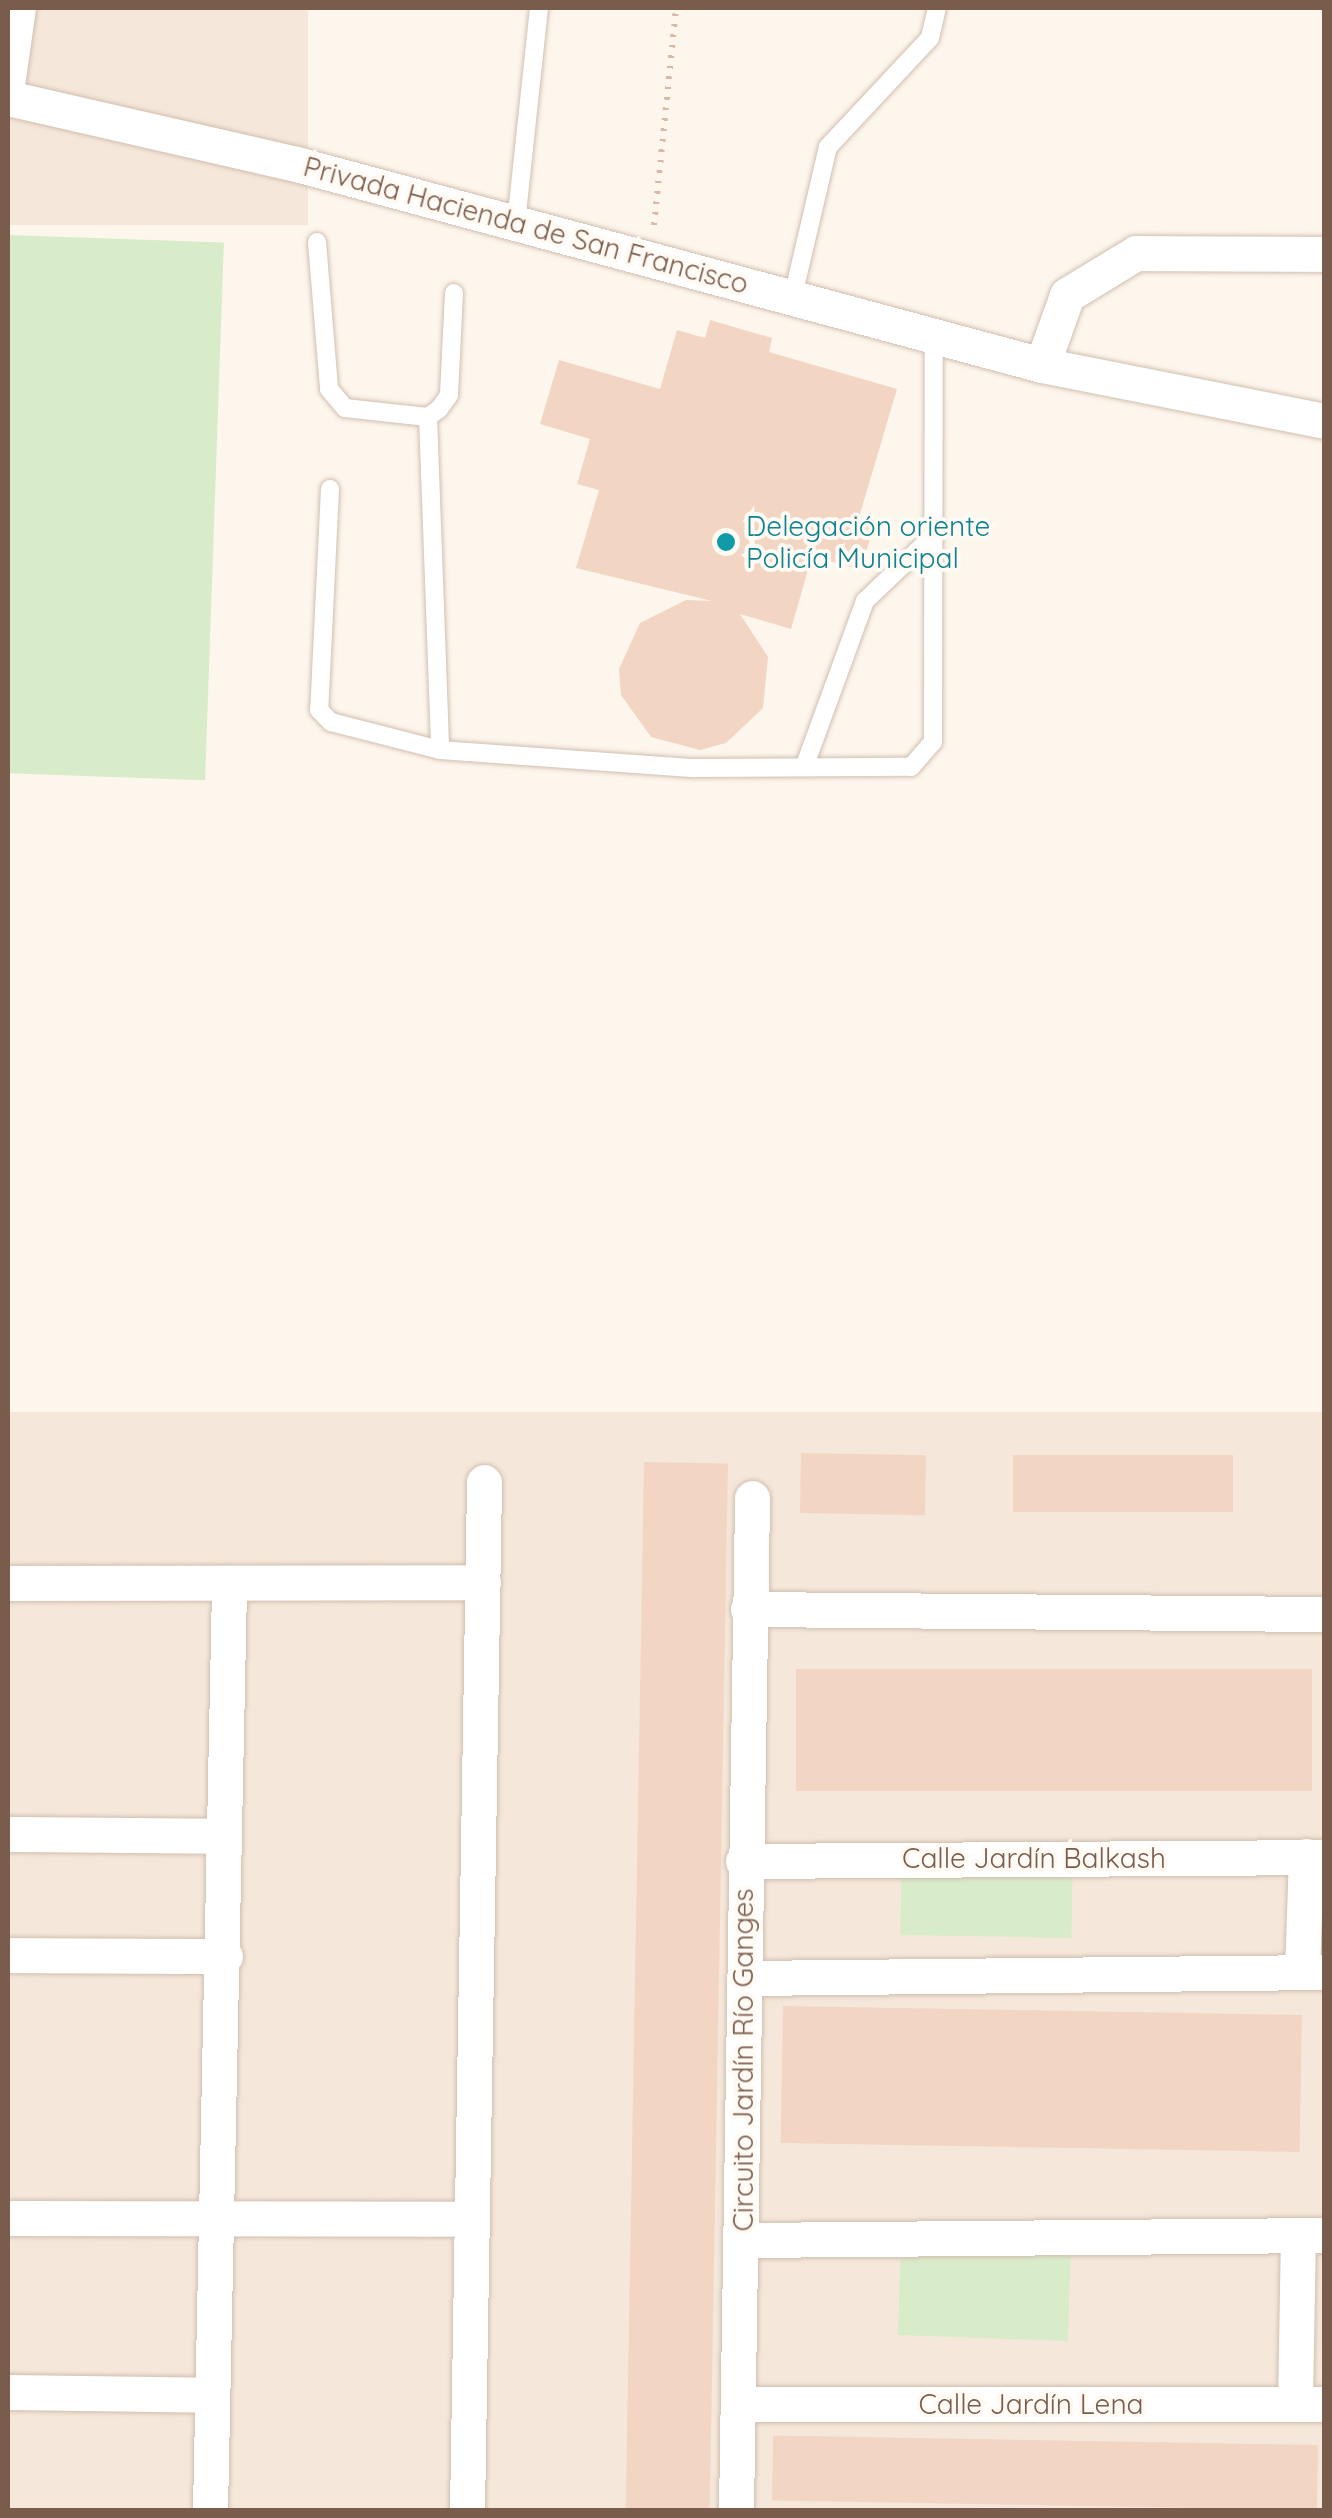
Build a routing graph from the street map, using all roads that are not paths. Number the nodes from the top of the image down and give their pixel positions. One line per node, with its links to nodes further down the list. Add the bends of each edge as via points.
1 (18, 8): 4 (street)
2 (539, 8): 6 (lane)
3 (937, 8): 10 (lane, via 930,38 828,146)
4 (8, 78)
5 (8, 98): 6 (street, Privada Hacienda de San Francisco)
6 (516, 223): 10 (street, Privada Hacienda de San Francisco)
7 (317, 242): 13 (lane, via 336,401)
8 (1324, 254): 12 (street, via 1136,253 1067,294)
9 (454, 293): 13 (lane, via 449,395)
10 (793, 296): 11 (street, Privada Hacienda de San Francisco)
11 (934, 336): 12 (street, Privada Hacienda de San Francisco); 16 (lane)
12 (1042, 365): 14 (street, Privada Hacienda de San Francisco)
13 (428, 417): 17 (lane)
14 (1324, 421)
15 (330, 489): 17 (lane, via 319,710 331,722)
16 (933, 536): 18 (lane, via 865,601); 18 (lane, via 933,742 925,757 911,767)
17 (440, 750): 18 (lane, via 694,768)
18 (805, 765)
19 (484, 1482): 21 (street)
20 (752, 1498): 24 (street, Circuito Jardín Río Ganges)
21 (483, 1582): 23 (street); 36 (street)
22 (8, 1583): 23 (street)
23 (229, 1586): 27 (street)
24 (748, 1608): 25 (street); 29 (street, Circuito Jardín Río Ganges)
25 (1324, 1614)
26 (8, 1834): 27 (street)
27 (224, 1836): 31 (street)
28 (1315, 1856): 29 (street, Calle Jardín Balkash); 32 (street)
29 (743, 1860): 33 (street, Circuito Jardín Río Ganges)
30 (8, 1954): 31 (street)
31 (225, 1956): 34 (street)
32 (1313, 1972): 33 (street)
33 (744, 1978): 38 (street, Circuito Jardín Río Ganges)
34 (212, 2216): 35 (street); 36 (street); 40 (street)
35 (8, 2218)
36 (469, 2219): 44 (street)
37 (1311, 2235): 38 (street); 42 (street)
38 (743, 2240): 41 (street, Circuito Jardín Río Ganges)
39 (8, 2392): 40 (street)
40 (211, 2394): 43 (street)
41 (738, 2404): 42 (street, Calle Jardín Lena); 45 (street, Circuito Jardín Río Ganges)
42 (1310, 2404)
43 (210, 2510)
44 (467, 2510)
45 (736, 2510)

